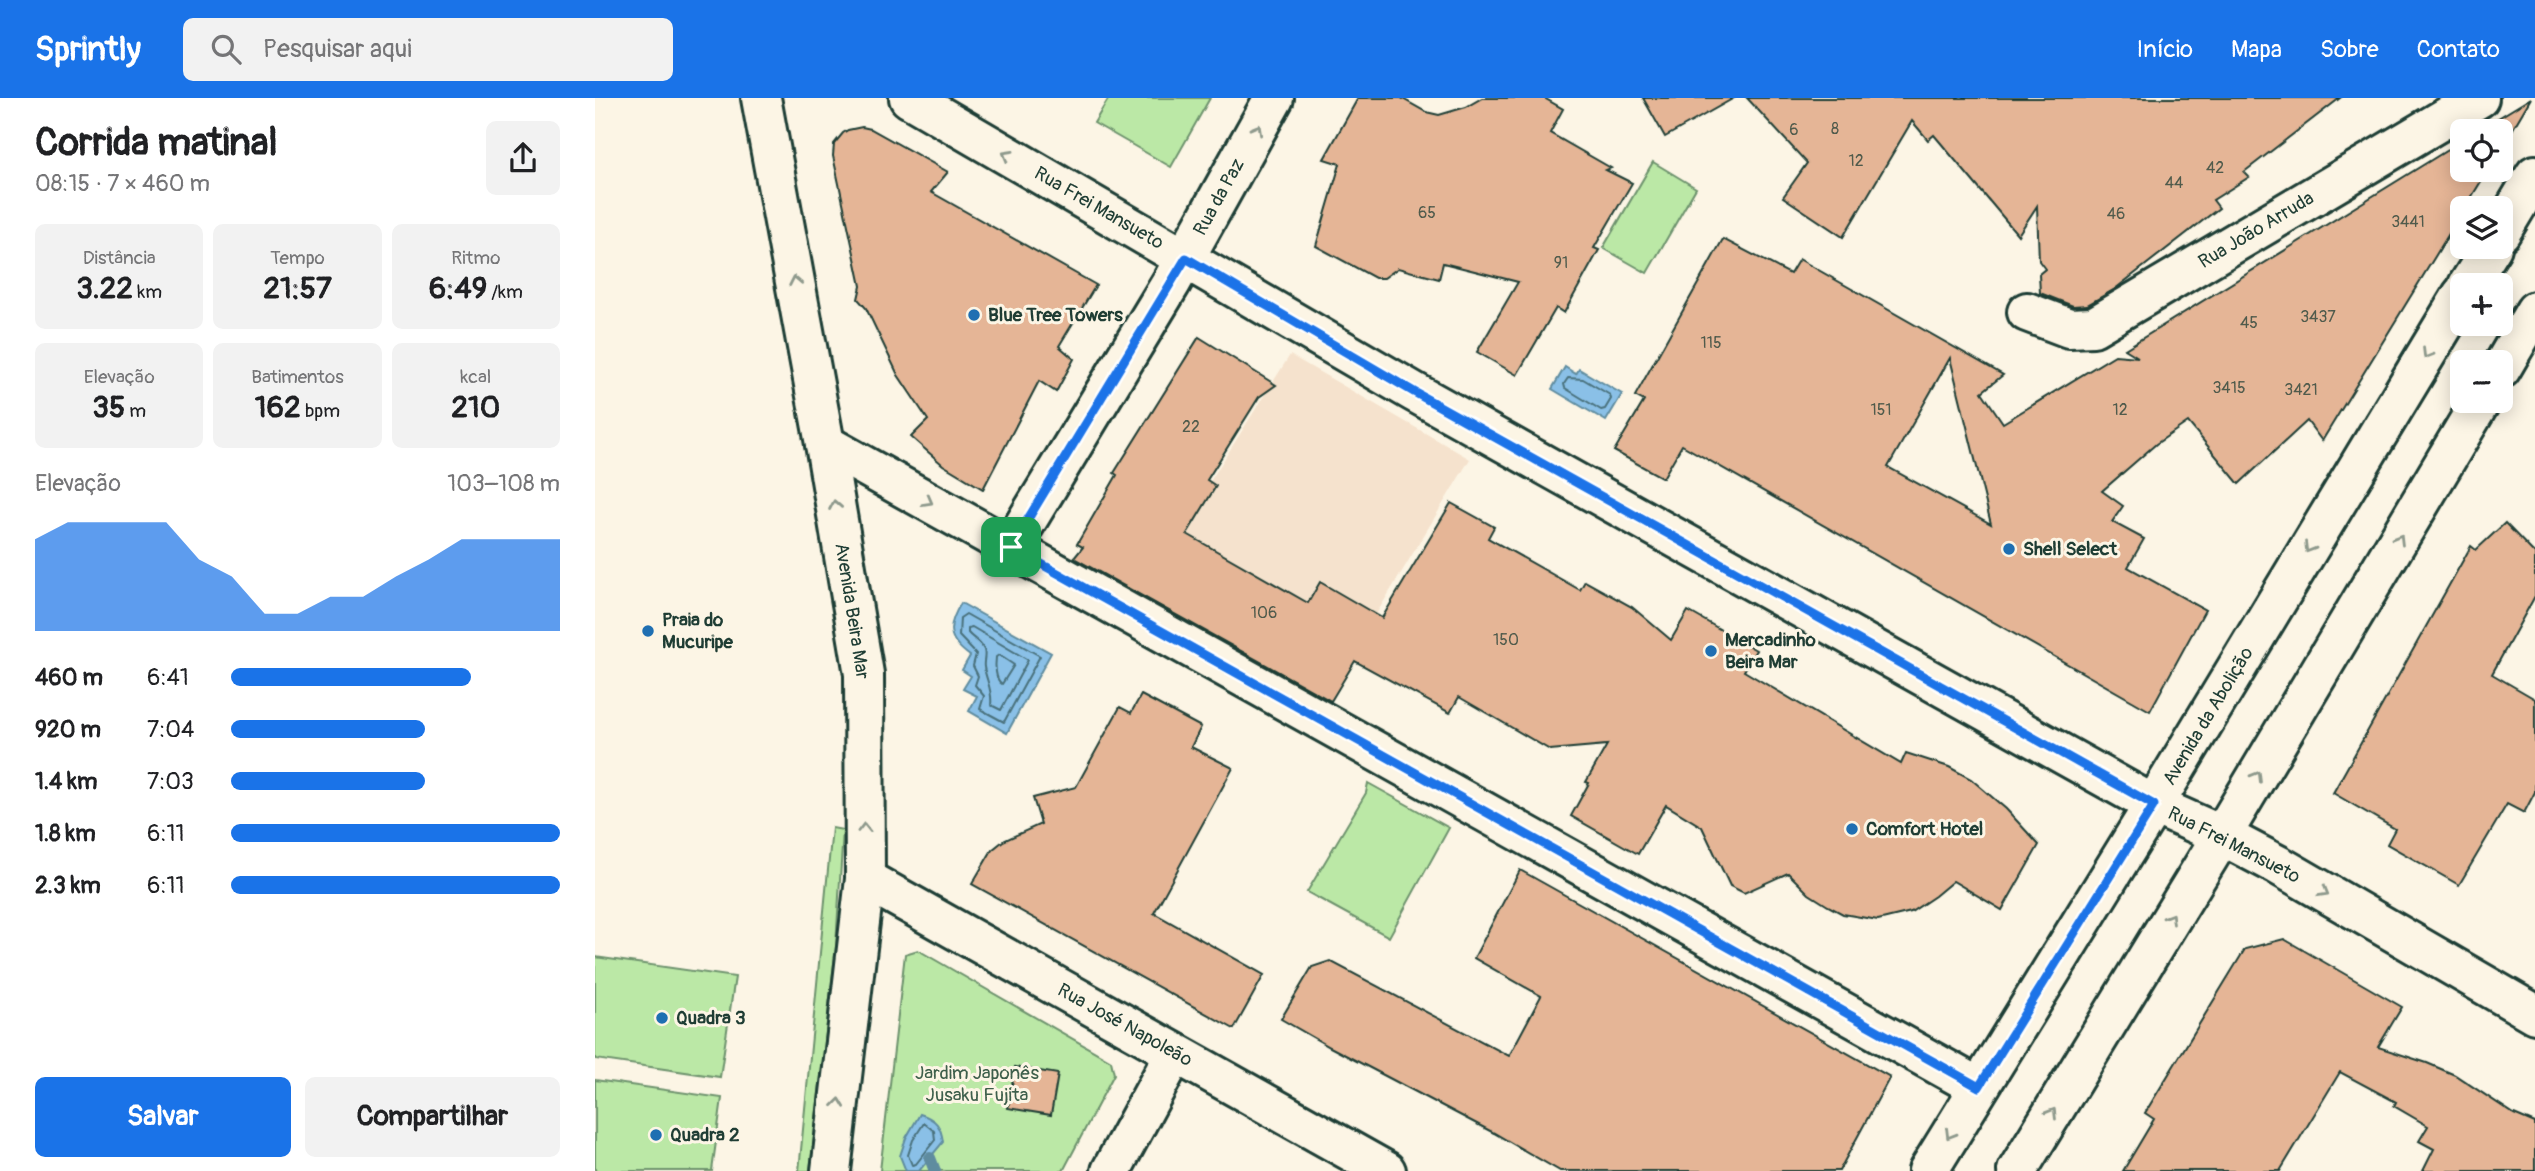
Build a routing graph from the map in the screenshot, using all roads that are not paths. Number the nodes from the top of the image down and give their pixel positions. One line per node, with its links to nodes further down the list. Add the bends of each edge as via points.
1 (761, 98): 13 (street, Avenida Beira Mar, one-way to 1)
2 (909, 98): 7 (street, Rua Frei Mansueto, one-way to 2)
3 (1274, 98): 7 (street, Rua da Paz, one-way to 3)
4 (2479, 98): 9 (street, Rua João Arruda, via 2093,327 2069,328)
5 (2535, 175): 6 (street)
6 (2513, 212)
7 (1186, 258): 14 (street, Rua da Paz); 15 (street, Rua Frei Mansueto, via 1414,392)
8 (2535, 311): 11 (street)
9 (2027, 312)
10 (2450, 315): 15 (street, Avenida da Abolição, one-way to 15)
11 (2512, 350)
12 (2474, 413): 16 (street, one-way to 12)
13 (825, 444): 14 (street, one-way to 14); 17 (street, Avenida Beira Mar, one-way to 13, via 864,674)
14 (1011, 547): 20 (street)
15 (2154, 805): 16 (street, Rua Frei Mansueto); 20 (street, Avenida da Abolição)
16 (2221, 835): 18 (street, Rua Frei Mansueto, one-way to 18); 25 (street, one-way to 16)
17 (865, 879): 19 (street, Rua José Napoleão); 21 (street, Avenida Beira Mar, one-way to 17)
18 (2535, 1014)
19 (1175, 1053): 22 (street); 23 (street, Rua José Napoleão)
20 (1979, 1087): 24 (street, Avenida da Abolição, one-way to 24)
21 (831, 1171)
22 (1111, 1171)
23 (1386, 1171)
24 (1928, 1171)
25 (2017, 1171)

